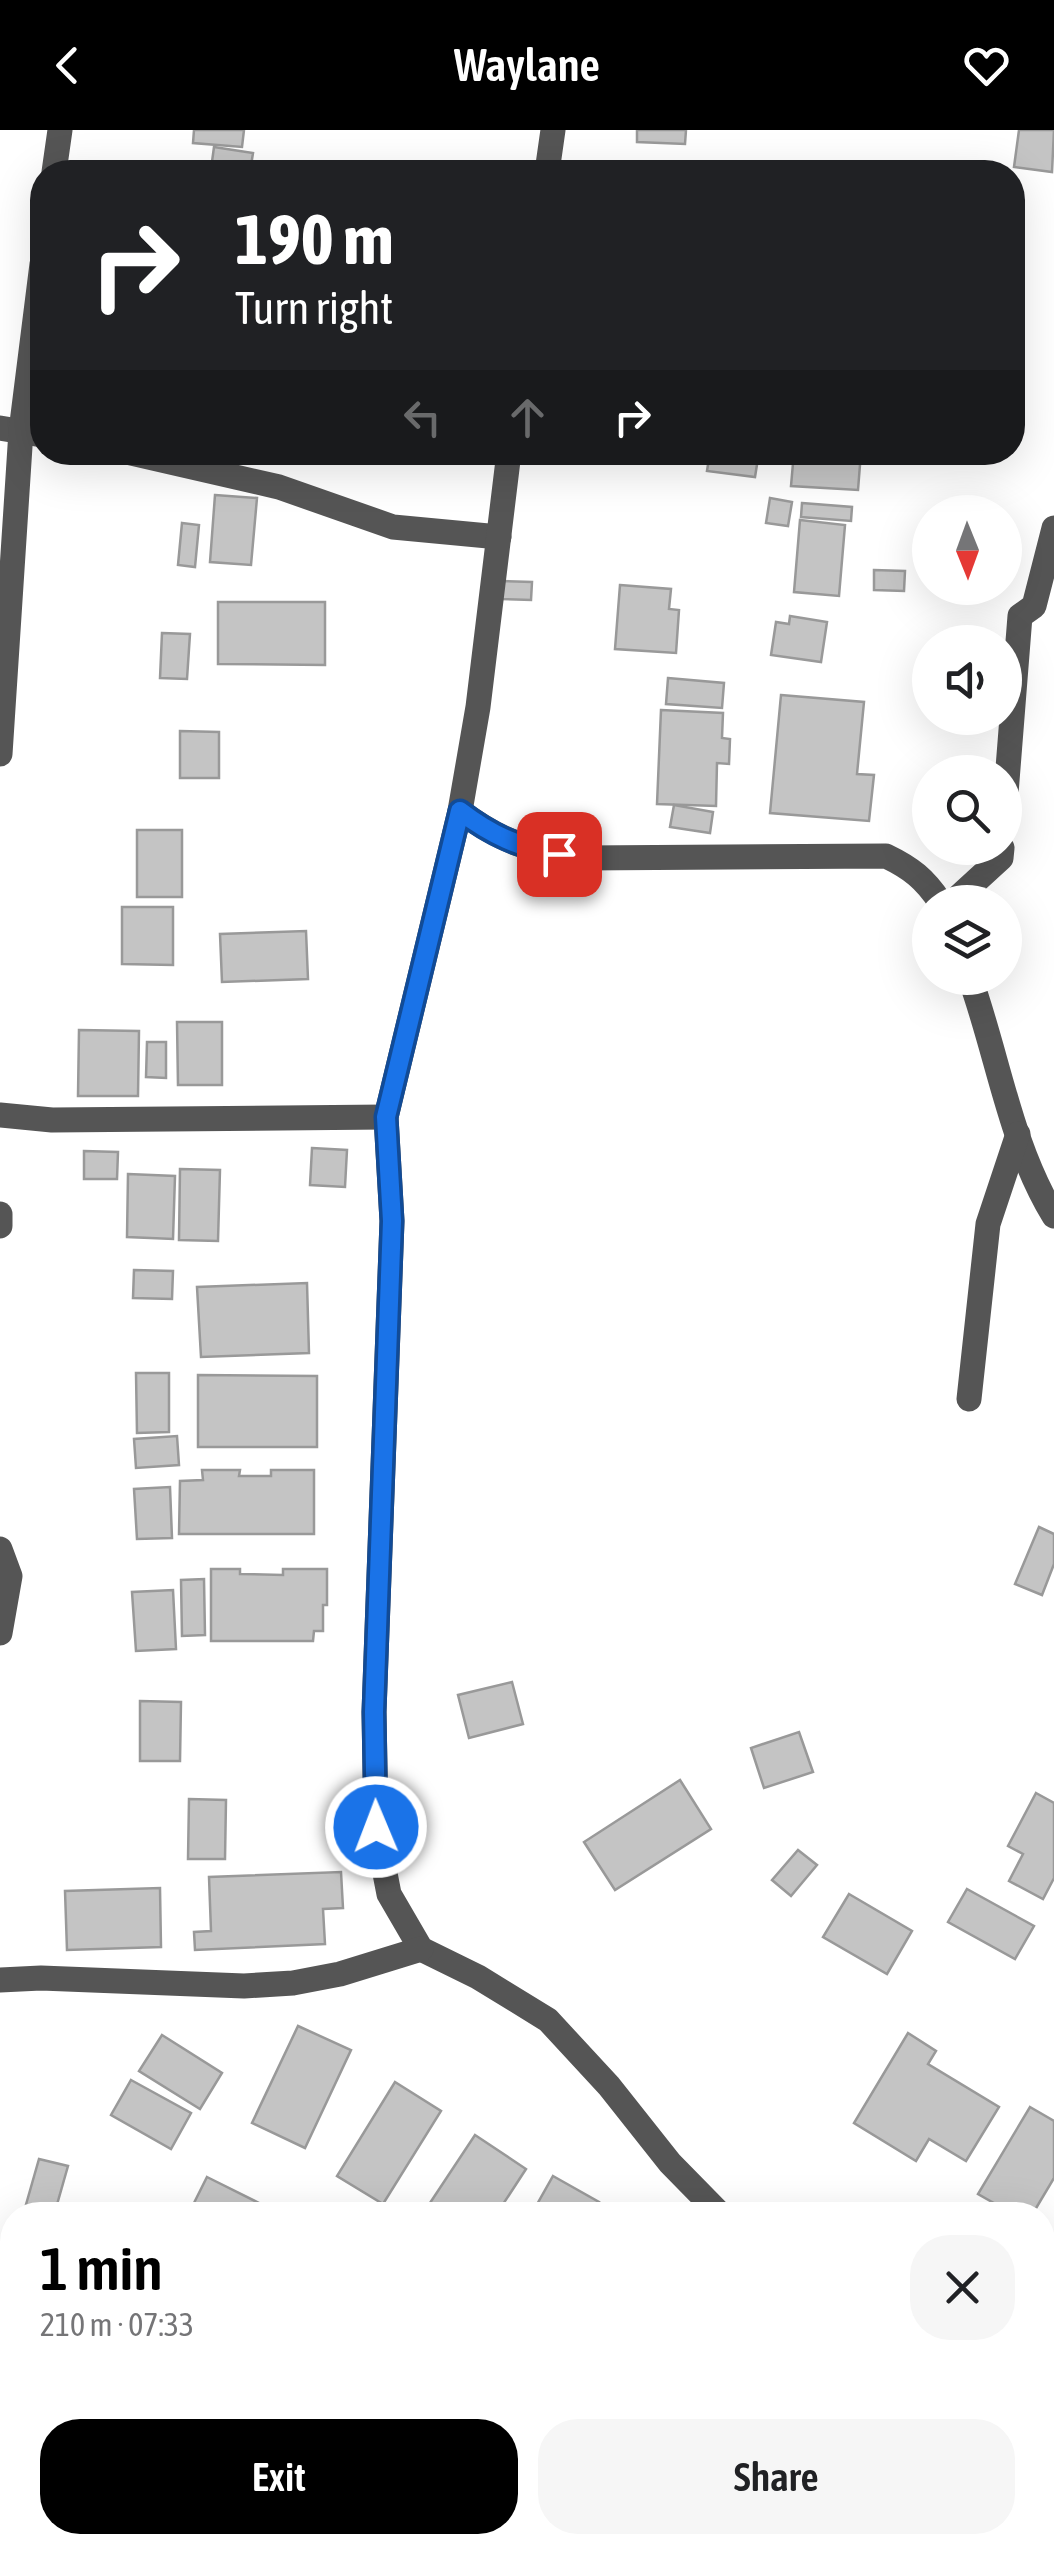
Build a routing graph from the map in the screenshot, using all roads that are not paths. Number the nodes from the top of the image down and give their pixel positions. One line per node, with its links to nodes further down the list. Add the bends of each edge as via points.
1 (60, 130): 3 (street)
2 (553, 130): 4 (street)
3 (56, 160)
4 (549, 160)
5 (30, 359): 6 (street)
6 (21, 431): 11 (street)
7 (184, 465): 10 (street, via 279,486 393,527)
8 (508, 465): 10 (street)
9 (1054, 528): 12 (street, via 1034,606 1020,616)
10 (500, 537): 13 (street)
11 (0, 754)
12 (1009, 755)
13 (460, 811): 15 (street, via 492,835 583,858 886,856); 19 (street)
14 (994, 865): 16 (street)
15 (929, 885)
16 (972, 885)
17 (975, 995): 20 (street)
18 (0, 1116): 19 (street)
19 (386, 1117): 27 (street, via 392,1221 374,1712 376,1827 390,1894)
20 (1018, 1134): 22 (street); 24 (street, via 988,1224)
21 (0, 1214): 23 (street)
22 (1054, 1216)
23 (0, 1226)
24 (969, 1399)
25 (0, 1549): 26 (street, via 10,1576)
26 (0, 1633)
27 (421, 1950): 28 (street, via 293,1983); 29 (street, via 548,2020)
28 (0, 1980)
29 (708, 2202)

